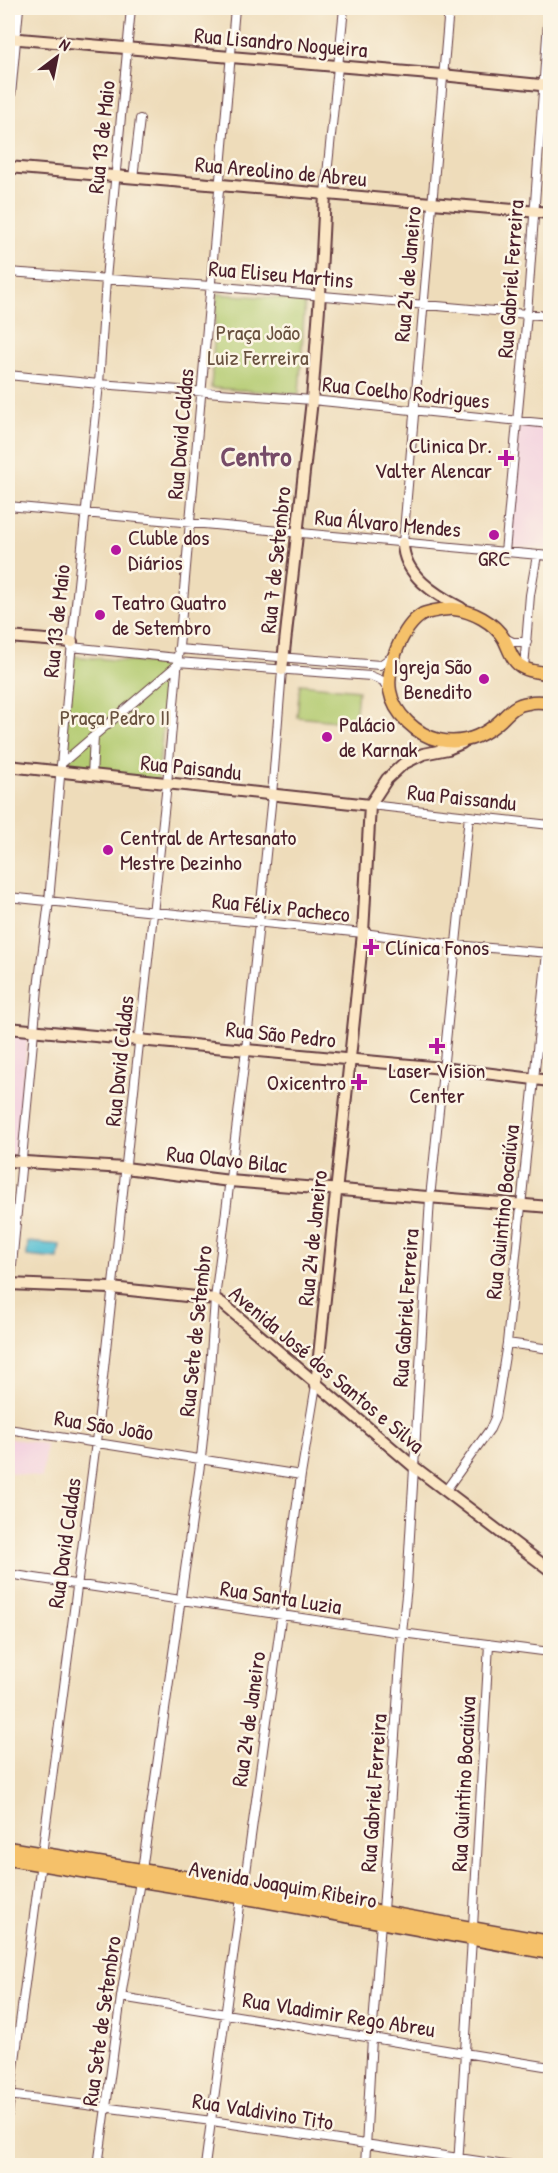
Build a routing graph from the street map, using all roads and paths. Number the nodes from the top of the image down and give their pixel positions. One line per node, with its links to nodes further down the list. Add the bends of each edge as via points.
1 (19, 8): 7 (street)
2 (131, 8): 8 (street, Rua 13 de Maio)
3 (235, 8): 9 (street, Rua David Caldas)
4 (344, 8): 10 (street, Rua 7 de Setembro)
5 (449, 8): 11 (street, Rua 24 de Janeiro)
6 (549, 8): 12 (street, Rua Gabriel Ferreira)
7 (12, 38): 8 (street, Rua Lisandro Nogueira); 14 (street)
8 (128, 48): 9 (street, Rua Lisandro Nogueira); 16 (street, Rua 13 de Maio)
9 (230, 58): 10 (street, Rua Lisandro Nogueira); 18 (street, Rua David Caldas)
10 (338, 66): 11 (street, Rua Lisandro Nogueira); 19 (street, Rua 7 de Setembro)
11 (442, 75): 12 (street, Rua Lisandro Nogueira); 20 (street, Rua 24 de Janeiro)
12 (547, 85): 21 (street, Rua Gabriel Ferreira)
13 (140, 119): 17 (street)
14 (8, 128)
15 (8, 167): 16 (street, Rua Areolino de Abreu)
16 (115, 176): 17 (street, Rua Areolino de Abreu); 24 (street, Rua 13 de Maio)
17 (133, 178): 18 (street, Rua Areolino de Abreu)
18 (220, 186): 19 (street, Rua Areolino de Abreu); 25 (street, Rua David Caldas)
19 (325, 194): 20 (street, Rua Areolino de Abreu); 26 (street, Rua 7 de Setembro)
20 (432, 203): 21 (street, Rua Areolino de Abreu); 27 (street, Rua 24 de Janeiro)
21 (533, 212): 22 (street, Rua Areolino de Abreu); 28 (street, Rua Gabriel Ferreira)
22 (550, 213)
23 (8, 272): 24 (street, Rua Eliseu Martins)
24 (105, 279): 25 (street, Rua Eliseu Martins); 31 (street, Rua 13 de Maio)
25 (211, 286): 26 (street, Rua Eliseu Martins); 32 (street, Rua David Caldas)
26 (321, 295): 27 (street, Rua Eliseu Martins); 33 (street, Rua 7 de Setembro)
27 (424, 305): 28 (street, Rua Eliseu Martins); 34 (street, Rua 24 de Janeiro)
28 (527, 314): 29 (street, Rua Eliseu Martins); 35 (street, Rua Gabriel Ferreira)
29 (550, 316)
30 (8, 375): 31 (street, Rua Coelho Rodrigues)
31 (99, 384): 32 (street, Rua Coelho Rodrigues); 38 (street, Rua 13 de Maio)
32 (203, 392): 33 (street, Rua Coelho Rodrigues); 39 (street, Rua David Caldas)
33 (312, 400): 34 (street, Rua Coelho Rodrigues); 40 (street, Rua 7 de Setembro)
34 (414, 411): 35 (street, Rua Coelho Rodrigues); 41 (street, Rua 24 de Janeiro)
35 (517, 421): 36 (street, Rua Coelho Rodrigues); 42 (street, Rua Gabriel Ferreira)
36 (550, 424)
37 (8, 506): 38 (street, Rua Álvaro Mendes)
38 (85, 512): 39 (street, Rua Álvaro Mendes); 49 (street, Rua 13 de Maio)
39 (190, 522): 40 (street, Rua Álvaro Mendes); 54 (street, Rua David Caldas)
40 (297, 532): 41 (street, Rua Álvaro Mendes); 53 (street, Rua 7 de Setembro)
41 (403, 543): 42 (street, Rua Álvaro Mendes); 45 (street, via 419,580 441,598)
42 (505, 552): 43 (street, Rua Álvaro Mendes)
43 (537, 555): 44 (street, Rua Álvaro Mendes); 48 (street)
44 (550, 556)
45 (472, 613): 47 (main road); 52 (main road, via 452,609 423,614 404,633)
46 (8, 637): 49 (street)
47 (503, 637): 48 (street); 58 (main road)
48 (527, 642): 58 (street)
49 (72, 645): 54 (street); 67 (street, Rua 13 de Maio)
50 (196, 651): 51 (street); 54 (street); 56 (street)
51 (231, 654): 53 (street); 57 (street)
52 (394, 655): 55 (street, via 380,665); 62 (main road)
53 (283, 657): 55 (street); 59 (street, Rua 7 de Setembro)
54 (177, 659): 56 (street); 64 (street); 69 (street, Rua David Caldas)
55 (338, 662): 61 (street)
56 (195, 663): 57 (street)
57 (230, 666): 59 (street)
58 (524, 668): 60 (main road)
59 (282, 670): 61 (street); 70 (street, Rua 7 de Setembro)
60 (550, 674)
61 (337, 675): 62 (street, via 378,678)
62 (390, 692): 65 (main road, via 398,711 424,734 438,740)
63 (550, 703): 65 (main road, via 527,702)
64 (94, 736): 67 (street); 68 (street)
65 (466, 741): 71 (street, via 403,764 387,779)
66 (8, 766): 67 (street, Rua Paisandu)
67 (60, 768): 68 (street, Rua Paisandu); 75 (street, Rua 13 de Maio)
68 (92, 776): 69 (street, Rua Paisandu)
69 (167, 784): 70 (street, Rua Paisandu); 76 (street, Rua David Caldas)
70 (272, 795): 71 (street, Rua Paisandu); 77 (street, Rua Sete de Setembro)
71 (370, 805): 72 (street, Rua Paissandu); 79 (street, Rua 24 de Janeiro)
72 (469, 816): 73 (street, Rua Paissandu); 80 (street, Rua Gabriel Ferreira)
73 (550, 825)
74 (8, 897): 75 (street, Rua Félix Pacheco)
75 (49, 901): 76 (street, Rua Félix Pacheco); 83 (street, Rua 13 de Maio)
76 (153, 912): 77 (street, Rua Félix Pacheco); 84 (street, Rua David Caldas)
77 (258, 923): 79 (street, Rua Félix Pacheco); 85 (street, Rua Sete de Setembro)
78 (550, 923): 81 (street, Rua Quintino Bocaiúva)
79 (363, 933): 80 (street, Rua Félix Pacheco); 86 (street, Rua 24 de Janeiro)
80 (455, 945): 81 (street, Rua Félix Pacheco); 87 (street, Rua Gabriel Ferreira)
81 (549, 953): 88 (street, Rua Quintino Bocaiúva)
82 (8, 1028): 83 (street, Rua São Pedro)
83 (35, 1030): 84 (street, Rua São Pedro); 91 (street, Rua 13 de Maio)
84 (140, 1039): 85 (street, Rua São Pedro); 92 (street, Rua David Caldas)
85 (246, 1050): 86 (street, Rua São Pedro); 93 (street, Rua Sete de Setembro)
86 (350, 1061): 87 (street, Rua São Pedro); 94 (street, Rua 24 de Janeiro)
87 (443, 1068): 88 (street, Rua São Pedro); 95 (street, Rua Gabriel Ferreira)
88 (533, 1079): 89 (street, Rua São Pedro); 96 (street, Rua Quintino Bocaiúva)
89 (550, 1081)
90 (8, 1161): 91 (street, Rua Olavo Bilac)
91 (22, 1162): 92 (street, Rua Olavo Bilac); 98 (street, Rua 13 de Maio)
92 (125, 1167): 93 (street, Rua Olavo Bilac); 99 (street, Rua David Caldas)
93 (230, 1181): 94 (street, Rua Olavo Bilac); 100 (street, Rua Sete de Setembro)
94 (337, 1189): 95 (street, Rua Olavo Bilac); 104 (street, Rua 24 de Janeiro)
95 (430, 1198): 96 (street, Rua Olavo Bilac); 108 (street, Rua Gabriel Ferreira)
96 (522, 1204): 97 (street, Rua Olavo Bilac); 102 (street, Rua Quintino Bocaiúva)
97 (550, 1207)
98 (8, 1284): 99 (street, Avenida José dos Santos e Silva); 101 (street, Rua 13 de Maio)
99 (111, 1288): 100 (street, Avenida José dos Santos e Silva); 106 (street, Rua David Caldas)
100 (214, 1299): 104 (street, Avenida José dos Santos e Silva); 107 (street, Rua Sete de Setembro)
101 (8, 1308)
102 (507, 1343): 103 (street); 110 (street, Rua Quintino Bocaiúva, via 495,1418)
103 (550, 1349)
104 (316, 1385): 108 (street, Avenida José dos Santos e Silva); 109 (street, Rua 24 de Janeiro)
105 (8, 1429): 106 (street, Rua São João)
106 (96, 1442): 107 (street, Rua São João); 113 (street, Rua David Caldas)
107 (201, 1458): 109 (street, Rua São João); 114 (street, Rua Sete de Setembro)
108 (413, 1466): 110 (street, Avenida José dos Santos e Silva); 116 (street, Rua Gabriel Ferreira)
109 (301, 1475): 115 (street, Rua 24 de Janeiro)
110 (446, 1490): 111 (street, Avenida José dos Santos e Silva)
111 (550, 1570)
112 (8, 1574): 113 (street, Rua Santa Luzia)
113 (76, 1586): 114 (street, Rua Santa Luzia); 120 (street, Rua David Caldas)
114 (182, 1600): 115 (street, Rua Santa Luzia); 122 (street, Rua Sete de Setembro)
115 (282, 1615): 116 (street, Rua Santa Luzia); 123 (street, Rua 24 de Janeiro)
116 (402, 1633): 117 (street, Rua Santa Luzia); 124 (street, Rua Gabriel Ferreira)
117 (489, 1644): 118 (street, Rua Santa Luzia); 125 (street, Rua Quintino Bocaiúva)
118 (550, 1652)
119 (8, 1848): 120 (main road, Avenida Joaquim Ribeiro)
120 (42, 1858): 121 (main road, Avenida Joaquim Ribeiro); 122 (main road, Avenida Joaquim Ribeiro); 133 (street, Rua David Caldas)
121 (8, 1859)
122 (141, 1876): 123 (main road, Avenida Joaquim Ribeiro); 128 (street, Rua Sete de Setembro)
123 (243, 1892): 124 (main road, Avenida Joaquim Ribeiro); 129 (street, Rua 24 de Janeiro)
124 (382, 1917): 125 (main road, Avenida Joaquim Ribeiro); 130 (street, Rua Gabriel Ferreira)
125 (472, 1932): 126 (main road, Avenida Joaquim Ribeiro); 127 (main road, Avenida Joaquim Ribeiro); 131 (street, Rua Quintino Bocaiúva)
126 (550, 1942)
127 (550, 1953)
128 (121, 1997): 129 (street, Rua Vladimir Rego Abreu); 134 (street, Rua Sete de Setembro)
129 (226, 2014): 130 (street, Rua Vladimir Rego Abreu); 136 (street, Rua 24 de Janeiro)
130 (372, 2038): 131 (street, Rua Vladimir Rego Abreu); 137 (street, Rua Gabriel Ferreira)
131 (464, 2053): 132 (street, Rua Vladimir Rego Abreu); 138 (street, Rua Quintino Bocaiúva)
132 (550, 2067)
133 (9, 2095): 134 (street, Rua Valdivino Tito); 135 (street, Rua David Caldas)
134 (107, 2106): 136 (street, Rua Valdivino Tito); 139 (street, Rua Sete de Setembro)
135 (8, 2114)
136 (212, 2121): 137 (street, Rua Valdivino Tito); 140 (street, Rua 24 de Janeiro)
137 (367, 2145): 138 (street, Rua Valdivino Tito); 141 (street, Rua Gabriel Ferreira)
138 (458, 2161): 142 (street, Rua Valdivino Tito)
139 (98, 2166)
140 (205, 2166)
141 (365, 2166)
142 (512, 2166)

